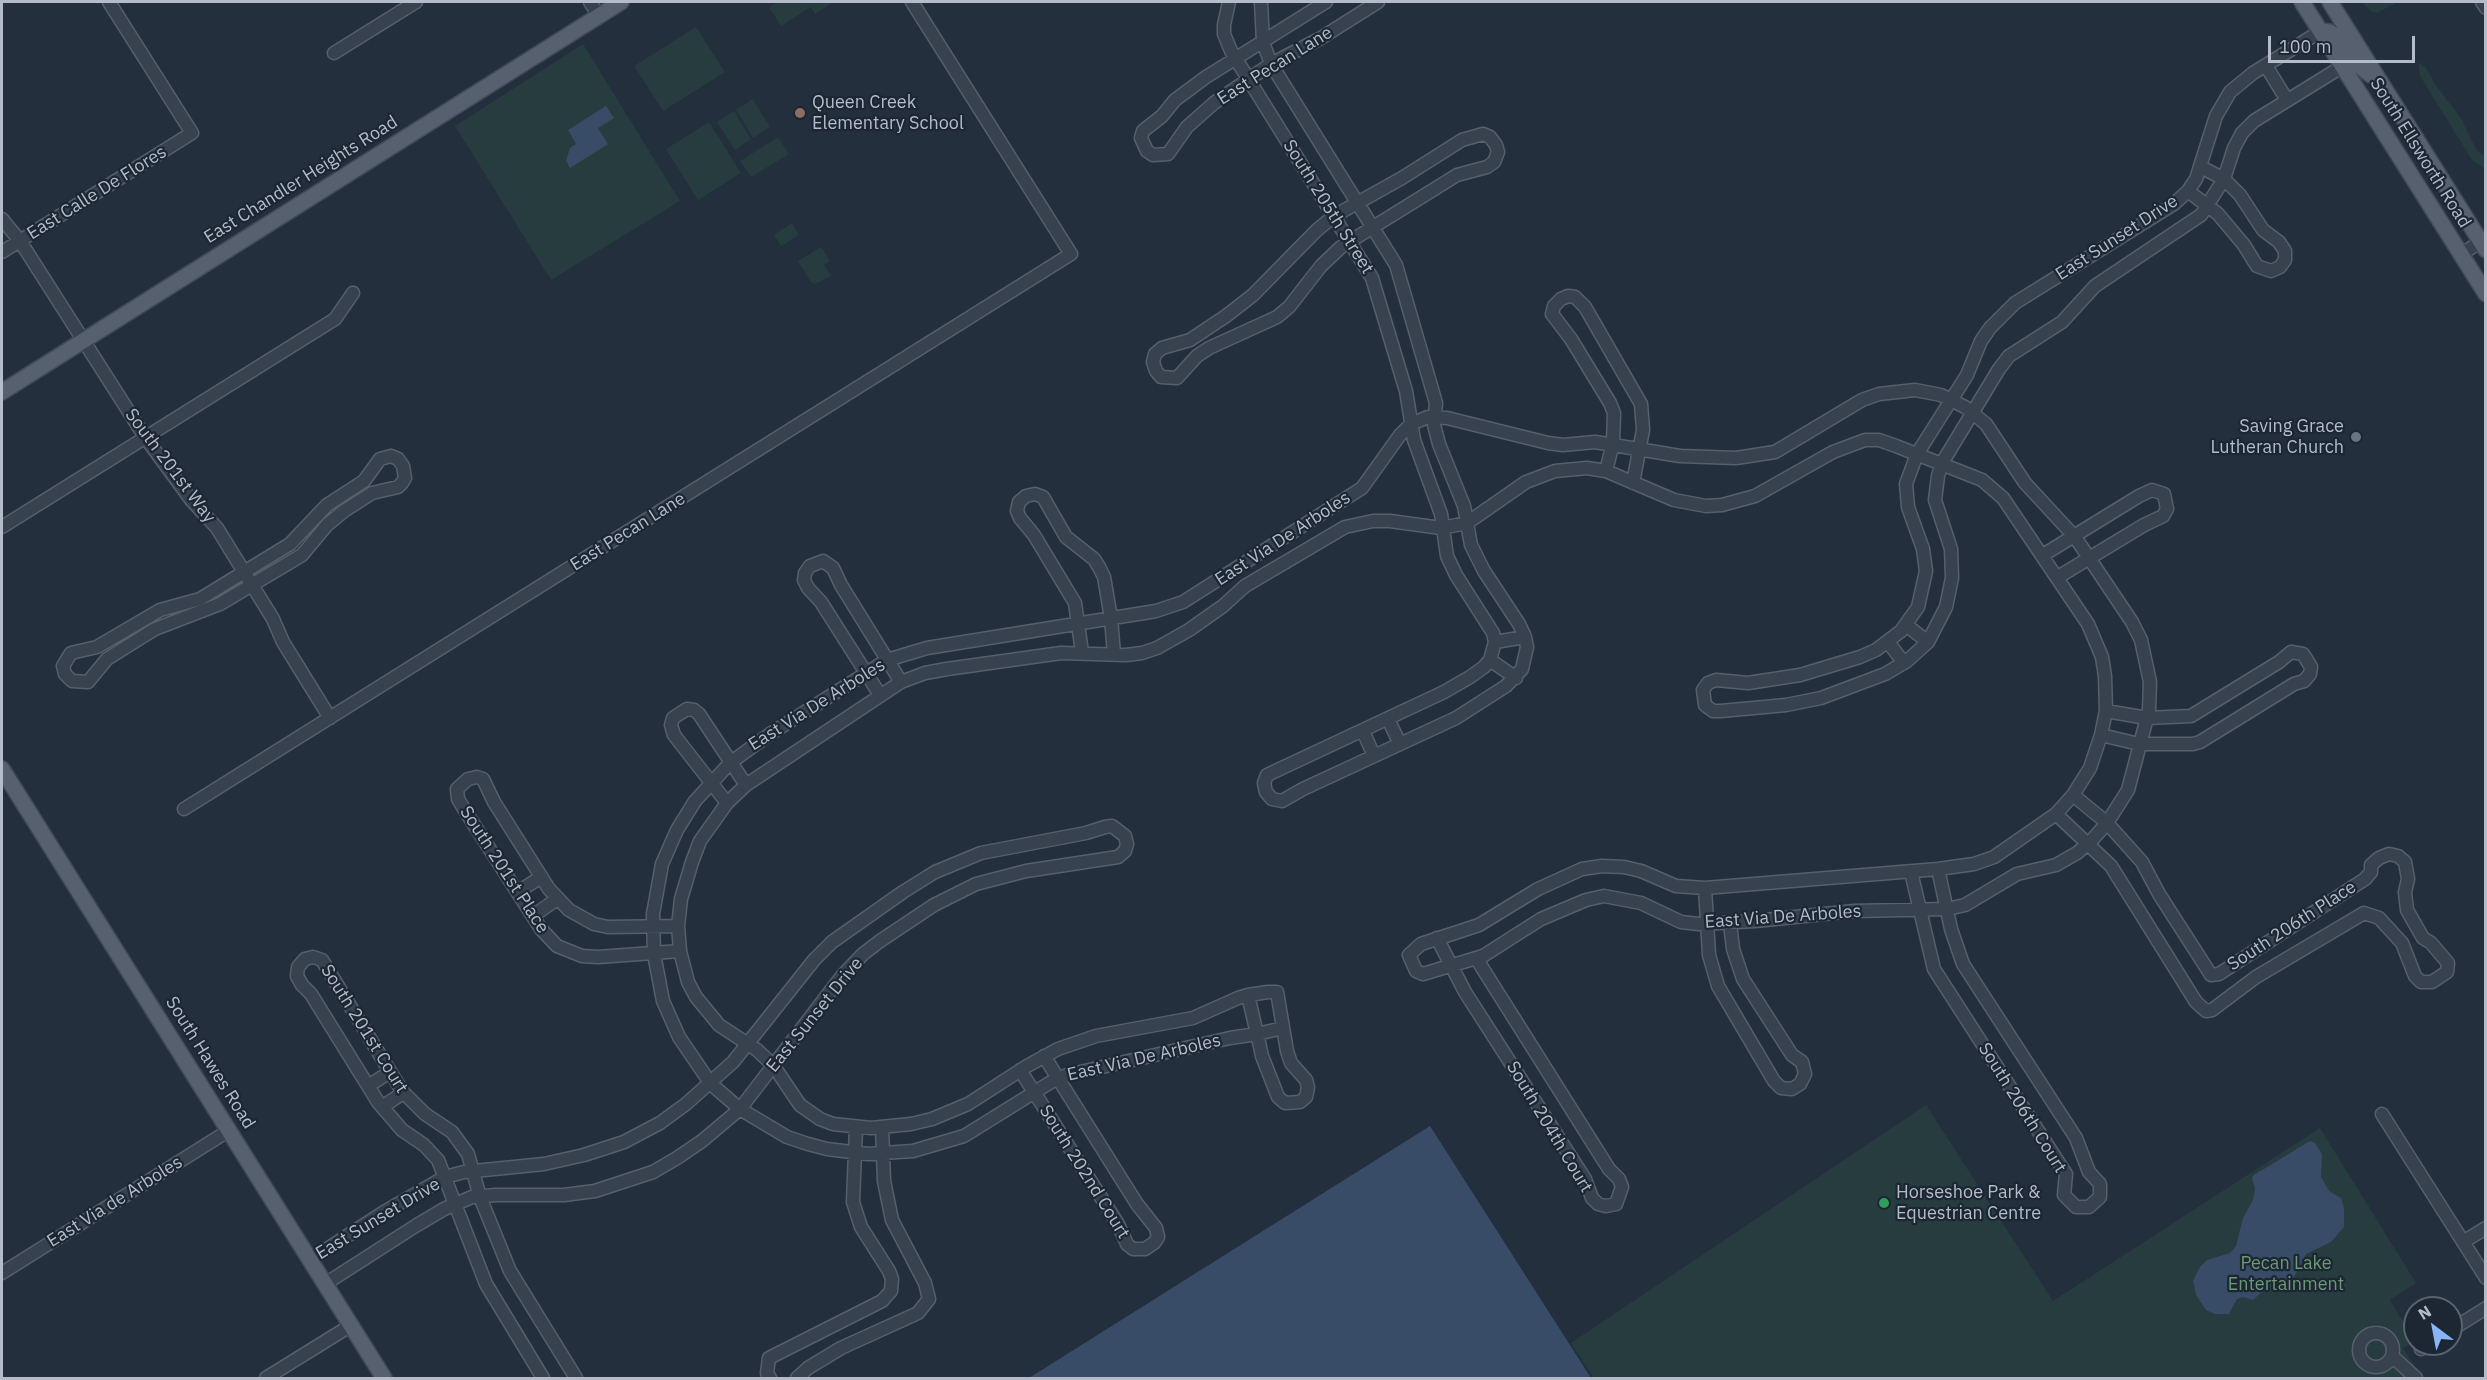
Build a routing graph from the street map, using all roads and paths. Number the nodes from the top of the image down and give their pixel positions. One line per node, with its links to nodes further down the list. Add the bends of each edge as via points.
1 (109, 2): 33 (street, East Calle De Flores, via 192,134)
2 (416, 2): 17 (street)
3 (590, 2): 14 (street)
4 (621, 2): 14 (main road, East Chandler Heights Road)
5 (912, 2): 85 (street, East Pecan Lane, via 1071,254)
6 (1229, 2): 18 (street, South 205th Street, via 1224,34)
7 (1261, 2): 16 (street, South 205th Street)
8 (1326, 2): 16 (street, East Pecan Lane)
9 (1378, 2): 19 (street, East Pecan Lane)
10 (2302, 2): 15 (main road, South Ellsworth Road)
11 (2330, 2): 22 (main road, South Ellsworth Road)
12 (2482, 2): 13 (street)
13 (2486, 8)
14 (599, 16): 40 (main road, East Chandler Heights Road)
15 (2321, 31): 20 (street, East Sunset Drive); 21 (main road, South Ellsworth Road); 22 (main road, via 2339,38 2358,65)
16 (1263, 42): 18 (street, East Pecan Lane); 19 (street, South 205th Street)
17 (334, 53)
18 (1235, 58): 23 (street, South 205th Street); 23 (street, East Pecan Lane, via 1175,100 1143,131 1141,138 1147,151 1168,154 1200,113)
19 (1271, 64): 23 (street, East Pecan Lane); 28 (street, South 205th Street)
20 (2266, 66): 24 (street); 25 (street, East Sunset Drive, via 2230,92 2216,116)
21 (2343, 66): 24 (street, East Sunset Drive); 37 (main road, South Ellsworth Road)
22 (2379, 80): 35 (main road, South Ellsworth Road)
23 (1248, 81): 30 (street, South 205th Street)
24 (2287, 100): 26 (street, East Sunset Drive, via 2242,133)
25 (2201, 167): 26 (street); 27 (street, East Sunset Drive)
26 (2224, 179): 29 (street, East Sunset Drive); 29 (street, via 2263,230 2285,251 2280,267 2271,271 2257,266 2228,224)
27 (2188, 191): 29 (street); 42 (street, East Sunset Drive, via 2159,214 2000,315)
28 (1358, 203): 30 (street); 32 (street, South 205th Street); 32 (street, via 1462,140 1483,134 1496,145 1494,162 1456,175)
29 (2208, 206): 43 (street, East Sunset Drive, via 2190,224 2095,286 2062,322 2009,356)
30 (1334, 216): 34 (street, South 205th Street); 34 (street, via 1253,296 1190,340 1155,354 1156,371 1161,377 1177,378 1209,348 1277,317 1331,255)
31 (2, 219): 33 (street, South 201st Way)
32 (1374, 227): 34 (street); 44 (street, South 205th Street, via 1401,276 1436,403)
33 (20, 241): 36 (street, East Calle De Flores); 40 (street, South 201st Way)
34 (1351, 242): 45 (street, South 205th Street, via 1377,291 1406,391)
35 (2484, 243): 37 (street)
36 (2, 252)
37 (2461, 255): 39 (main road, South Ellsworth Road)
38 (353, 293): 46 (street, via 335,319)
39 (2486, 294)
40 (83, 340): 41 (main road, East Chandler Heights Road); 46 (street, South 201st Way)
41 (2, 392)
42 (1951, 400): 43 (street); 48 (street, via 1915,390 1879,394 1789,445 1758,456 1703,458); 49 (street, East Sunset Drive)
43 (1969, 410): 50 (street, East Sunset Drive, via 1959,438); 58 (street, via 1986,424 2025,483)
44 (1436, 416): 45 (street); 47 (street, via 1548,443); 54 (street, South 205th Street, via 1439,444)
45 (1411, 424): 57 (street, South 205th Street, via 1441,514); 66 (street, East Via De Arboles, via 1367,482 1345,501 1183,602)
46 (145, 437): 56 (street); 61 (street, South 201st Way, via 217,528)
47 (1613, 443): 48 (street); 48 (street, via 1614,413 1610,403 1552,314 1554,306 1568,296 1580,300 1637,395 1642,414); 51 (street)
48 (1641, 449): 52 (street)
49 (1917, 454): 50 (street, East Via De Arboles); 52 (street, East Via De Arboles, via 1879,440 1865,440 1833,452 1755,496 1722,505 1674,500); 68 (street, East Sunset Drive, via 1905,494 1926,571 1918,607)
50 (1936, 461): 59 (street, via 1994,488); 73 (street, via 1935,500 1951,549 1952,570 1946,607)
51 (1606, 471): 52 (street, East Via De Arboles); 54 (street, East Via De Arboles, via 1571,468 1538,476)
52 (1633, 483)
53 (316, 516): 55 (street); 55 (street, via 364,481 380,459 391,456 401,462 405,478 398,487 372,493); 61 (street, via 295,540)
54 (1467, 523): 57 (street, East Via De Arboles); 70 (street, South 205th Street, via 1476,556)
55 (327, 525): 63 (street, via 302,555)
56 (2, 527)
57 (1441, 528): 71 (street, South 205th Street, via 1450,565); 76 (street, East Via De Arboles, via 1390,520 1345,527 1245,586 1207,618 1172,640 1142,653)
58 (2075, 537): 59 (street); 60 (street); 60 (street, via 2147,492 2159,490 2164,494 2168,509 2163,516)
59 (2043, 555): 62 (street)
60 (2089, 558): 62 (street); 86 (street, East Via De Arboles, via 2141,640 2150,682)
61 (244, 572): 63 (street, South 201st Way); 64 (street)
62 (2058, 577): 84 (street, East Via De Arboles, via 2095,638 2105,676)
63 (253, 586): 65 (street); 85 (street, South 201st Way)
64 (201, 599): 65 (street); 69 (street, via 160,610)
65 (206, 611): 74 (street, via 163,625)
66 (1111, 618): 67 (street, East Via De Arboles); 67 (street, via 1104,577 1094,559 1066,537 1043,497 1026,496 1017,511 1070,593); 76 (street)
67 (1079, 625): 75 (street); 77 (street, East Via De Arboles, via 927,648)
68 (1906, 625): 72 (street, East Sunset Drive); 73 (street)
69 (114, 637): 74 (street); 74 (street, via 97,647 71,653 63,666 64,674 72,681 88,682 107,659)
70 (1525, 637): 71 (street); 81 (street, via 1526,659)
71 (1495, 642): 78 (street)
72 (1888, 642): 79 (street); 79 (street, East Sunset Drive, via 1860,657 1800,675 1748,682 1716,680 1708,683 1702,697 1713,711 1786,705 1852,687)
73 (1928, 642): 79 (street)
74 (122, 649)
75 (1082, 652): 76 (street, East Via De Arboles); 82 (street, East Via De Arboles, via 947,669)
76 (1114, 654)
77 (888, 660): 80 (street, East Via De Arboles); 80 (street, via 833,568 823,561 816,563 805,573 804,580); 82 (street)
78 (1490, 660): 81 (street); 87 (street, via 1470,677)
79 (1904, 663)
80 (866, 673): 83 (street); 93 (street, East Via De Arboles)
81 (1516, 678): 90 (street, via 1456,718)
82 (902, 682): 83 (street, East Via De Arboles)
83 (880, 695): 96 (street, East Via De Arboles)
84 (2106, 711): 86 (street); 89 (street, East Via De Arboles)
85 (330, 718): 99 (street, East Pecan Lane)
86 (2147, 718): 91 (street, East Via De Arboles); 91 (street, via 2197,714 2290,651 2303,654 2311,667 2304,681 2200,742)
87 (1388, 719): 88 (street); 90 (street)
88 (1363, 731): 92 (street); 92 (street, via 1267,776 1266,792 1272,799 1282,801)
89 (2102, 735): 91 (street); 97 (street, East Via De Arboles, via 2090,768)
90 (1400, 744): 92 (street)
91 (2139, 744): 101 (street, East Via De Arboles, via 2128,790)
92 (1374, 756)
93 (730, 763): 95 (street, East Via De Arboles); 95 (street, via 694,710 687,709 673,718 674,735); 96 (street)
94 (2, 770): 139 (main road, South Hawes Road)
95 (710, 783): 98 (street); 115 (street, East Via De Arboles, via 686,815 662,864)
96 (746, 784): 98 (street, East Via De Arboles)
97 (2073, 795): 100 (street, East Via De Arboles); 101 (street)
98 (727, 803): 114 (street, East Via De Arboles, via 700,841 681,899)
99 (184, 809)
100 (2055, 814): 102 (street); 103 (street, East Via De Arboles, via 1994,857)
101 (2107, 823): 102 (street, East Via De Arboles); 102 (street, South 206th Place, via 2142,862 2211,975 2365,879 2371,865 2389,854 2405,862 2407,910 2423,938 2448,963 2447,972 2432,982 2421,982 2402,943 2379,918 2364,913 2206,1011 2196,1002 2111,866)
102 (2088, 844): 110 (street, East Via De Arboles, via 2056,865 2017,874 1965,905)
103 (1938, 869): 104 (street, East Via De Arboles); 110 (street)
104 (1911, 872): 106 (street, East Via De Arboles); 109 (street)
105 (541, 877): 107 (street); 107 (street, South 201st Place, via 483,779 468,779 457,789 458,799); 108 (street, South 201st Place)
106 (1705, 888): 113 (street); 116 (street, East Via De Arboles, via 1676,886 1624,867 1581,869 1538,889 1479,926)
107 (518, 892): 111 (street, South 201st Place)
108 (557, 899): 111 (street); 115 (street, South 201st Place, via 594,924)
109 (1920, 909): 110 (street, East Via De Arboles); 110 (street, South 206th Court, via 1929,954 1939,978 2066,1174 2064,1195 2076,1207 2090,1207 2100,1197 2100,1184 2089,1172 2076,1138 1963,964); 112 (street, East Via De Arboles)
110 (1947, 909)
111 (533, 916): 118 (street, South 201st Place, via 549,939 582,956)
112 (1730, 923): 113 (street, East Via De Arboles); 113 (street, via 1732,949 1743,979 1792,1055 1802,1062 1805,1074 1792,1089 1781,1088 1774,1081 1718,986)
113 (1706, 924): 119 (street, East Via De Arboles, via 1681,922 1641,903 1604,896 1542,919)
114 (678, 926): 115 (street, South 201st Place); 117 (street, East Via De Arboles)
115 (653, 927): 118 (street, East Via De Arboles)
116 (1437, 938): 120 (street, South 204th Court); 120 (street, East Via De Arboles, via 1414,949 1409,955 1411,963 1423,974)
117 (680, 951): 118 (street, South 201st Place); 124 (street, East Via De Arboles, via 696,997 719,1025)
118 (654, 954): 130 (street, East Via De Arboles, via 669,1017)
119 (1476, 958): 120 (street, East Via De Arboles); 120 (street, South 204th Court, via 1619,1179 1622,1187 1616,1204 1598,1204 1592,1198 1585,1179 1465,992)
120 (1452, 965)
121 (1248, 995): 122 (street, East Via De Arboles, via 1277,992); 123 (street); 125 (street, East Via De Arboles, via 1193,1018 1096,1036)
122 (1283, 1028): 123 (street, East Via De Arboles); 123 (street, via 1291,1063 1308,1088 1300,1102 1285,1103 1278,1097)
123 (1257, 1034): 129 (street, East Via De Arboles)
124 (748, 1045): 126 (street, East Via De Arboles); 126 (street, East Sunset Drive, via 827,947 935,872 981,853 1105,827 1119,829 1125,836 1125,851 1118,857 1000,877 934,905 853,963); 130 (street, East Sunset Drive)
125 (1044, 1056): 127 (street, East Via De Arboles); 129 (street, South 202nd Court)
126 (773, 1065): 135 (street, East Sunset Drive); 137 (street, East Via De Arboles, via 809,1113 833,1124)
127 (1020, 1071): 132 (street, South 202nd Court); 138 (street, East Via De Arboles, via 951,1112 910,1124)
128 (390, 1072): 131 (street); 131 (street, South 201st Court, via 322,960 305,959 297,975); 133 (street, South 201st Court)
129 (1058, 1079): 132 (street, East Via De Arboles); 132 (street, South 202nd Court, via 1156,1228 1158,1237 1146,1249 1134,1249 1127,1244)
130 (711, 1084): 135 (street, East Via De Arboles); 142 (street, East Sunset Drive, via 660,1123 624,1142 544,1164)
131 (368, 1086): 134 (street, South 201st Court)
132 (1034, 1092): 141 (street, East Via De Arboles, via 964,1136 913,1151)
133 (404, 1093): 134 (street); 142 (street, South 201st Court, via 460,1141)
134 (382, 1107): 143 (street, South 201st Court, via 402,1130 432,1152)
135 (740, 1109): 140 (street, East Via De Arboles, via 787,1137); 144 (street, East Sunset Drive, via 677,1158 626,1182 564,1195)
136 (2382, 1114): 147 (street)
137 (856, 1127): 138 (street, East Via De Arboles); 140 (street)
138 (882, 1127): 141 (street)
139 (228, 1131): 148 (main road, South Hawes Road); 149 (street, East Via de Arboles)
140 (856, 1153): 141 (street, East Via De Arboles); 160 (street, via 852,1182 855,1208 861,1227 889,1271 891,1291 882,1301 774,1354 767,1365)
141 (882, 1154): 161 (street, via 892,1220 925,1283 928,1299 918,1313 841,1348)
142 (474, 1170): 143 (street, East Sunset Drive); 144 (street, South 201st Court)
143 (445, 1177): 145 (street, South 201st Court); 148 (street, East Sunset Drive)
144 (480, 1197): 145 (street, East Sunset Drive); 159 (street, South 201st Court, via 514,1280)
145 (454, 1204): 151 (street, East Sunset Drive); 158 (street, South 201st Court, via 486,1284)
146 (2486, 1228): 147 (street)
147 (2463, 1242): 150 (street)
148 (310, 1260): 151 (main road, South Hawes Road)
149 (2, 1273)
150 (2486, 1278)
151 (325, 1284): 154 (main road, South Hawes Road)
152 (2486, 1308): 153 (street)
153 (2463, 1322)
154 (350, 1326): 156 (street); 157 (main road, South Hawes Road)
155 (2392, 1356): 162 (street)
156 (266, 1378)
157 (384, 1378)
158 (543, 1378)
159 (576, 1378)
160 (770, 1378)
161 (797, 1378)
162 (2416, 1378)

